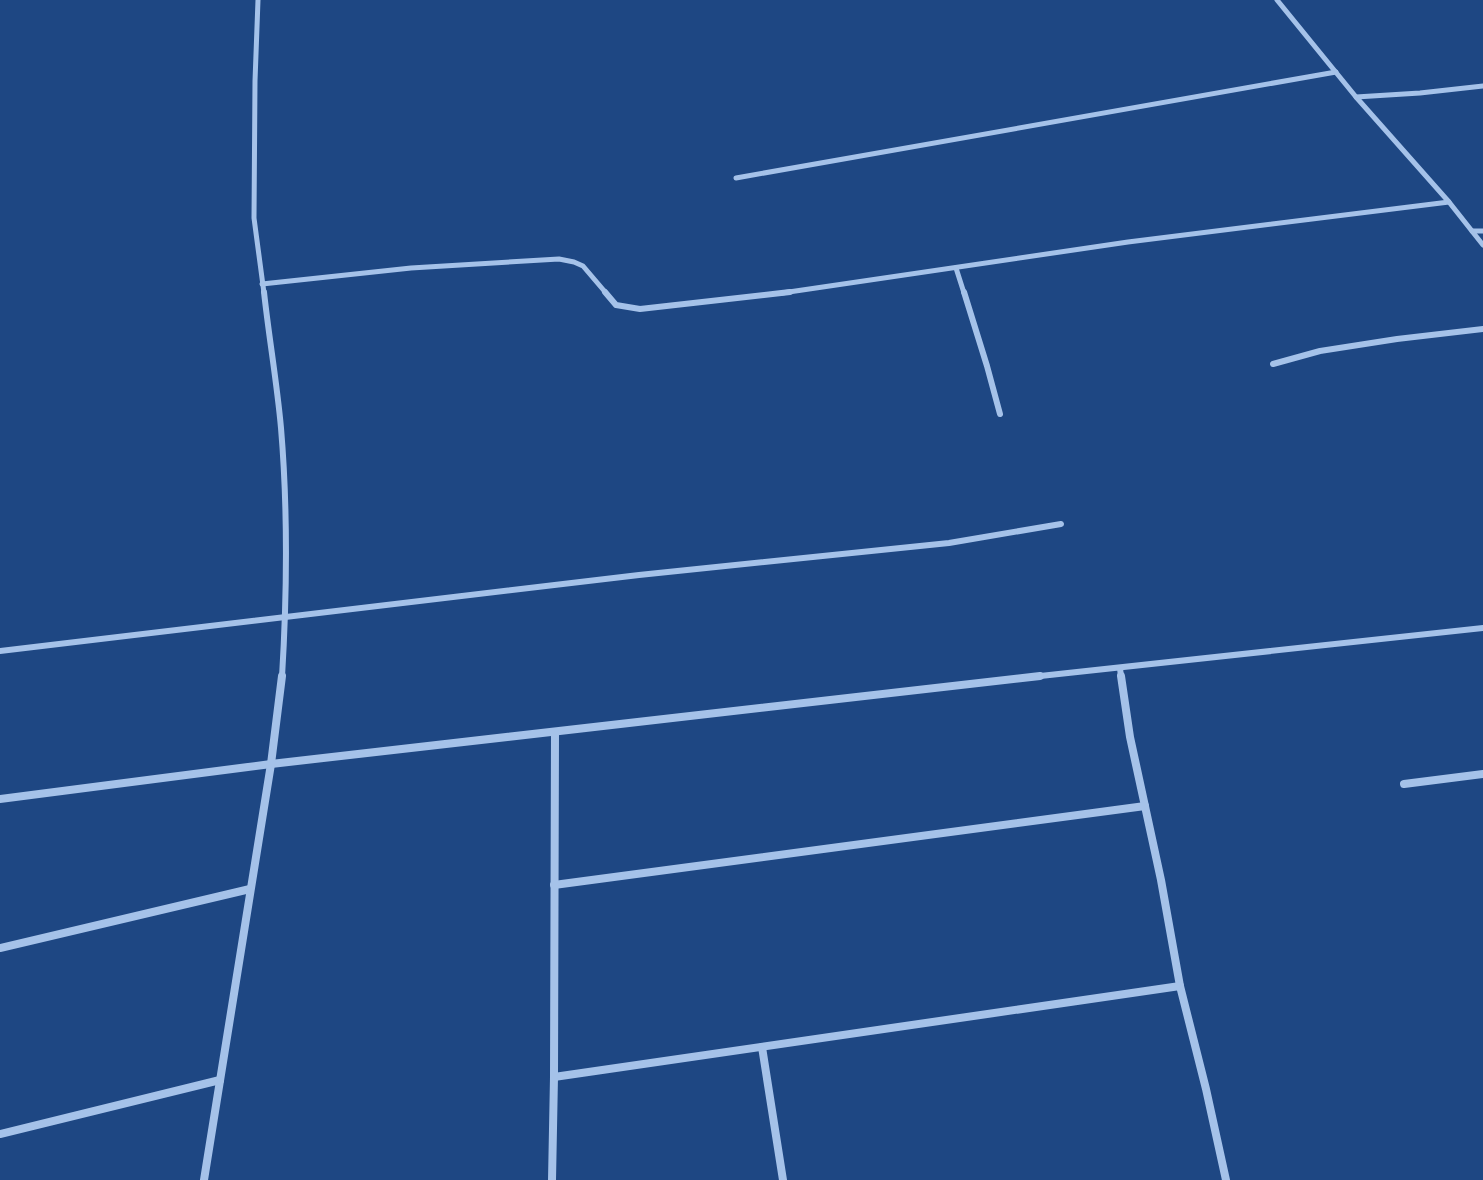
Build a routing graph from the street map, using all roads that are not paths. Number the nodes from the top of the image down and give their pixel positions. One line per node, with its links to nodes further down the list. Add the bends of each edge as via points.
1 (258, 0): 12 (street, via 254,218)
2 (1277, 0): 3 (street)
3 (1336, 72): 5 (street); 6 (street)
4 (1483, 86): 5 (street, via 1420,93)
5 (1356, 96): 7 (street)
6 (736, 178)
7 (1449, 202): 8 (street); 11 (street, via 1085,248)
8 (1472, 231): 9 (street); 10 (street)
9 (1483, 231)
10 (1483, 245)
11 (956, 268): 12 (street, via 717,302 640,309 616,305 583,266 559,259 411,268); 15 (street)
12 (262, 284): 17 (street, via 281,428 286,514)
13 (1483, 329): 14 (street, via 1320,351)
14 (1273, 364)
15 (1000, 414)
16 (1062, 524): 17 (street, via 949,543 647,574)
17 (284, 617): 19 (street); 22 (street, via 281,693)
18 (1483, 628): 20 (street)
19 (0, 651)
20 (1120, 668): 21 (street); 26 (street, via 1130,737)
21 (555, 732): 22 (street); 27 (street)
22 (270, 764): 25 (street); 28 (street)
23 (1483, 774): 24 (street)
24 (1404, 784)
25 (0, 799)
26 (1145, 806): 27 (street); 30 (street)
27 (554, 885): 32 (street)
28 (250, 889): 29 (street); 33 (street)
29 (0, 948)
30 (1180, 986): 31 (street); 38 (street)
31 (762, 1047): 32 (street); 37 (street)
32 (554, 1077): 36 (street)
33 (220, 1080): 34 (street); 35 (street)
34 (0, 1134)
35 (204, 1180)
36 (552, 1180)
37 (783, 1180)
38 (1226, 1180)

